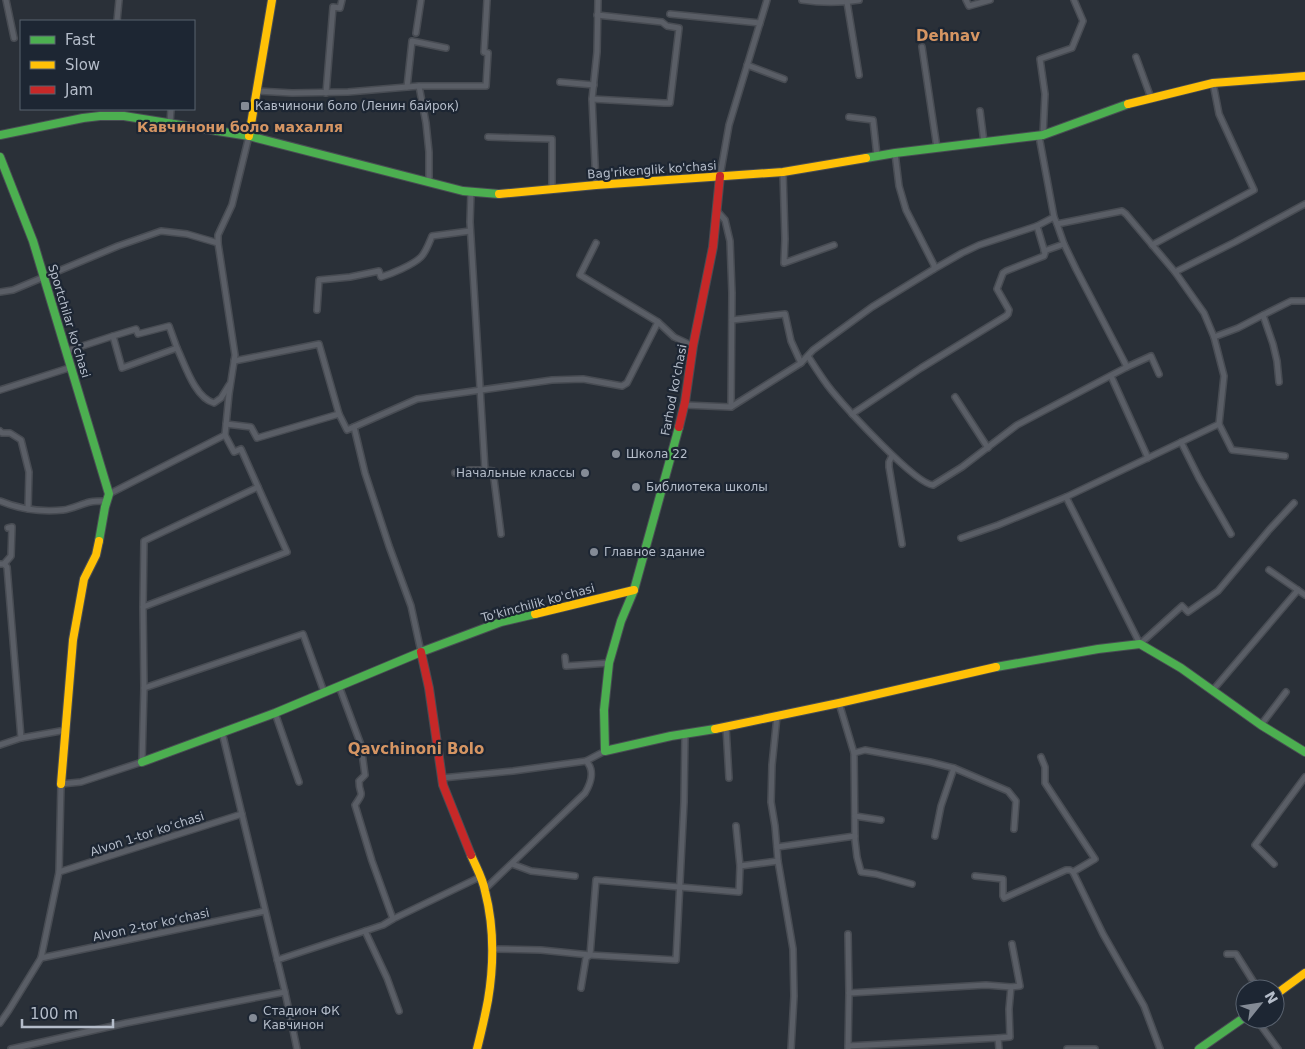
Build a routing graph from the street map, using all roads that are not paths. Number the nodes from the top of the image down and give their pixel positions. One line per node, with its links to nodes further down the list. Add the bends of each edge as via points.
1 (6, 0): 20 (street)
2 (119, 0): 17 (street)
3 (272, 0): 33 (street)
4 (342, 0): 34 (street, via 340,8 333,7)
5 (421, 0): 19 (street)
6 (487, 0): 31 (street, via 486,86)
7 (598, 0): 16 (street)
8 (767, 0): 18 (street)
9 (802, 0): 14 (street)
10 (859, 0): 14 (street)
11 (966, 0): 12 (street, via 969,6)
12 (990, 0)
13 (1074, 0): 44 (street, via 1083,21 1072,48 1040,59 1045,94)
14 (847, 2): 25 (street)
15 (670, 14): 18 (street)
16 (598, 15): 30 (street); 36 (street, via 662,22 679,28 670,103)
17 (117, 20)
18 (760, 23): 24 (street)
19 (416, 33)
20 (14, 38)
21 (922, 47): 47 (street)
22 (446, 48): 32 (street, via 412,41)
23 (1136, 57): 35 (street)
24 (747, 65): 27 (street); 52 (street, via 729,125)
25 (858, 75)
26 (1305, 76): 29 (street, Bag'rikenglik ko'chasi)
27 (784, 78)
28 (560, 82): 30 (street)
29 (1213, 83): 35 (street, Bag'rikenglik ko'chasi); 67 (street, via 1220,114 1254,190)
30 (594, 85): 36 (street)
31 (419, 86): 32 (street); 53 (street, via 426,123)
32 (407, 87): 34 (street)
33 (257, 91): 34 (street); 43 (street)
34 (326, 93)
35 (1151, 98): 44 (street, Bag'rikenglik ko'chasi)
36 (592, 99): 54 (street)
37 (171, 110): 41 (street)
38 (980, 111): 46 (street)
39 (101, 112): 41 (street, Bag'rikenglik ko'chasi); 42 (street, Bag'rikenglik ko'chasi)
40 (849, 117): 50 (street, via 873,120)
41 (170, 123): 43 (street, Bag'rikenglik ko'chasi)
42 (0, 135)
43 (249, 136): 53 (street, Bag'rikenglik ko'chasi); 63 (street, via 232,205 218,235)
44 (1041, 136): 46 (street, Bag'rikenglik ko'chasi); 59 (street)
45 (488, 137): 55 (street, via 552,139)
46 (984, 142): 47 (street, Bag'rikenglik ko'chasi)
47 (937, 148): 48 (street, Bag'rikenglik ko'chasi)
48 (895, 153): 50 (street, Bag'rikenglik ko'chasi); 69 (street, via 906,210)
49 (0, 156): 71 (street, Sportchilar ko‘chasi)
50 (877, 156): 51 (street, Bag'rikenglik ko'chasi)
51 (782, 172): 52 (street, Bag'rikenglik ko'chasi); 66 (street, via 784,264)
52 (720, 176): 54 (street, Bag'rikenglik ko'chasi); 58 (street, Farhod ko'chasi)
53 (429, 182): 56 (street, Bag'rikenglik ko'chasi)
54 (596, 185): 55 (street, Bag'rikenglik ko'chasi)
55 (552, 189): 56 (street, Bag'rikenglik ko'chasi, via 494,194)
56 (471, 192): 62 (street)
57 (1305, 204): 70 (street)
58 (716, 211): 76 (street, via 725,220 730,241); 80 (street, Farhod ko'chasi, via 713,247)
59 (1054, 217): 60 (street); 61 (street)
60 (1057, 224): 65 (street); 67 (street, via 1122,211)
61 (1037, 226): 68 (street); 69 (street, via 962,252)
62 (470, 231): 74 (street, via 432,236 421,257 388,275 381,277 379,271 318,280); 93 (street)
63 (218, 243): 71 (street, via 161,231); 84 (street)
64 (596, 243): 77 (street, via 580,275)
65 (1064, 244): 68 (street); 87 (street)
66 (834, 245)
67 (1152, 245): 70 (street)
68 (1044, 251): 98 (street, via 1044,256 1004,273 997,289 1009,310 1006,316)
69 (934, 269): 83 (street, via 872,307)
70 (1175, 272): 79 (street, via 1204,312)
71 (44, 277): 72 (street); 82 (street, Sportchilar ko‘chasi)
72 (0, 292)
73 (1305, 301): 75 (street, via 1291,302)
74 (317, 310)
75 (1263, 315): 79 (street); 91 (street, via 1277,360)
76 (732, 320): 85 (street, via 785,314 791,341); 96 (street)
77 (658, 322): 80 (street, via 674,337); 93 (street, via 627,383 622,386 583,379)
78 (113, 336): 81 (street, via 136,329 138,334 169,326); 81 (street, via 122,368); 82 (street)
79 (1214, 337): 100 (street, via 1224,376)
80 (693, 346): 95 (street, Farhod ko'chasi)
81 (177, 348): 90 (street, via 193,383 208,401 214,403 221,398)
82 (67, 352): 86 (street, Sportchilar ko‘chasi)
83 (808, 356): 85 (street); 98 (street)
84 (234, 361): 90 (street); 97 (street, via 319,344)
85 (801, 362): 96 (street)
86 (72, 367): 92 (street); 112 (street, Sportchilar ko‘chasi)
87 (1127, 367): 88 (street, via 1150,356); 89 (street)
88 (1159, 374)
89 (1111, 376): 105 (street, via 1018,425); 108 (street)
90 (231, 381): 99 (street)
91 (1279, 382)
92 (0, 390)
93 (480, 390): 101 (street, via 417,399); 109 (street)
94 (955, 397): 105 (street)
95 (684, 405): 96 (street); 124 (street, Farhod ko'chasi)
96 (731, 407)
97 (339, 414): 99 (street, via 258,438 251,427); 101 (street, via 347,430)
98 (852, 414): 106 (street)
99 (226, 424): 103 (street)
100 (1219, 424): 104 (street); 107 (street, via 1232,450)
101 (354, 428): 129 (street, via 368,482 411,606)
102 (0, 431): 116 (street, via 21,440 29,472)
103 (225, 435): 111 (street, via 234,452 241,449); 112 (street)
104 (1181, 442): 108 (street); 119 (street)
105 (988, 448): 106 (street, via 933,485 921,480)
106 (892, 456): 121 (street, via 889,467)
107 (1285, 456)
108 (1148, 458): 113 (street)
109 (485, 470): 110 (street); 118 (street, via 492,471)
110 (455, 473)
111 (258, 487): 127 (street, via 144,541); 127 (street, via 287,552)
112 (108, 497): 116 (street, via 65,510); 142 (street, Sportchilar ko‘chasi, via 96,555 84,579 73,640)
113 (1066, 497): 120 (street); 128 (street)
114 (0, 502): 116 (street)
115 (1294, 503): 128 (street, via 1218,591 1188,612 1182,606)
116 (28, 509)
117 (8, 528): 122 (street, via 12,527 11,556)
118 (501, 534)
119 (1230, 534)
120 (961, 538)
121 (902, 544)
122 (2, 564): 145 (street, via 6,567)
123 (1269, 570): 125 (street)
124 (634, 590): 129 (street, To'kinchilik ko'chasi, via 501,622); 131 (street, Farhod ko'chasi)
125 (1298, 590): 126 (street); 134 (street)
126 (1305, 595)
127 (143, 607): 133 (street)
128 (1140, 644): 134 (street); 137 (street, via 982,670)
129 (421, 652): 132 (street, To'kinchilik ko'chasi); 155 (street)
130 (565, 657): 131 (street, via 566,666)
131 (609, 663): 147 (street, Farhod ko'chasi, via 604,710)
132 (339, 686): 135 (street, To'kinchilik ko'chasi); 180 (street, via 361,745 365,775 359,781 362,793 355,805)
133 (144, 688): 135 (street, via 303,634); 152 (street)
134 (1213, 690): 140 (street)
135 (324, 692): 138 (street, To'kinchilik ko'chasi)
136 (1286, 692): 140 (street)
137 (839, 703): 139 (street); 149 (street)
138 (275, 713): 143 (street, To'kinchilik ko'chasi); 157 (street)
139 (777, 716): 141 (street); 166 (street, via 771,802)
140 (1261, 725): 148 (street)
141 (726, 727): 144 (street); 156 (street)
142 (66, 730): 145 (street); 158 (street, Sportchilar ko‘chasi)
143 (222, 732): 152 (street, To'kinchilik ko'chasi); 159 (street)
144 (685, 734): 147 (street); 177 (street)
145 (20, 738): 146 (street)
146 (0, 745)
147 (605, 751): 151 (street)
148 (1305, 752)
149 (854, 753): 153 (street, via 865,750); 160 (street)
150 (1041, 757): 172 (street, via 1046,782 1095,859)
151 (586, 761): 155 (street); 168 (street, via 591,775 585,793)
152 (142, 762): 158 (street, via 81,782)
153 (954, 768): 163 (street, via 1008,790 1016,801); 165 (street)
154 (1305, 777): 169 (street, via 1255,845)
155 (442, 778): 175 (street)
156 (728, 778)
157 (299, 782)
158 (61, 784): 171 (street)
159 (242, 814): 171 (street, Alvon 1-tor ko‘chasi); 179 (street)
160 (854, 816): 161 (street); 164 (street)
161 (881, 820)
162 (736, 826): 170 (street)
163 (1014, 829)
164 (855, 836): 166 (street); 176 (street, via 860,872)
165 (935, 836)
166 (777, 846): 167 (street)
167 (778, 861): 170 (street); 205 (street, via 793,949)
168 (512, 864): 173 (street, via 531,871); 178 (street)
169 (1274, 864)
170 (740, 866): 177 (street, via 739,892)
171 (59, 872): 187 (street)
172 (1074, 872): 174 (street, via 1066,870 1004,898 1003,880); 209 (street, via 1103,934 1144,1006)
173 (575, 876)
174 (975, 876)
175 (480, 877): 178 (street); 180 (street)
176 (912, 884)
177 (679, 887): 186 (street, via 596,880); 186 (street, via 676,960)
178 (485, 890): 184 (street)
179 (265, 911): 187 (street, Alvon 2-tor ko‘chasi); 188 (street)
180 (393, 919): 181 (street)
181 (365, 931): 188 (street); 196 (street)
182 (848, 934): 195 (street)
183 (1012, 944): 191 (street, via 1020,986)
184 (492, 949): 186 (street); 204 (street, via 488,999)
185 (1227, 954): 190 (street, via 1236,954)
186 (590, 955): 192 (street, via 586,958)
187 (41, 958): 197 (street)
188 (277, 960): 194 (street)
189 (1305, 974): 193 (street)
190 (1252, 979)
191 (1011, 987): 195 (street, via 986,985); 200 (street, via 1010,1037)
192 (581, 988)
193 (1285, 988)
194 (285, 992): 202 (street); 203 (street)
195 (849, 993): 201 (street)
196 (399, 1011)
197 (0, 1023)
198 (1235, 1024): 210 (street)
199 (1263, 1029): 211 (street)
200 (998, 1038): 201 (street); 206 (street)
201 (848, 1048)
202 (11, 1049)
203 (297, 1049)
204 (477, 1049)
205 (791, 1049)
206 (999, 1049)
207 (1067, 1049): 208 (street)
208 (1095, 1049)
209 (1160, 1049)
210 (1199, 1049)
211 (1278, 1049)

